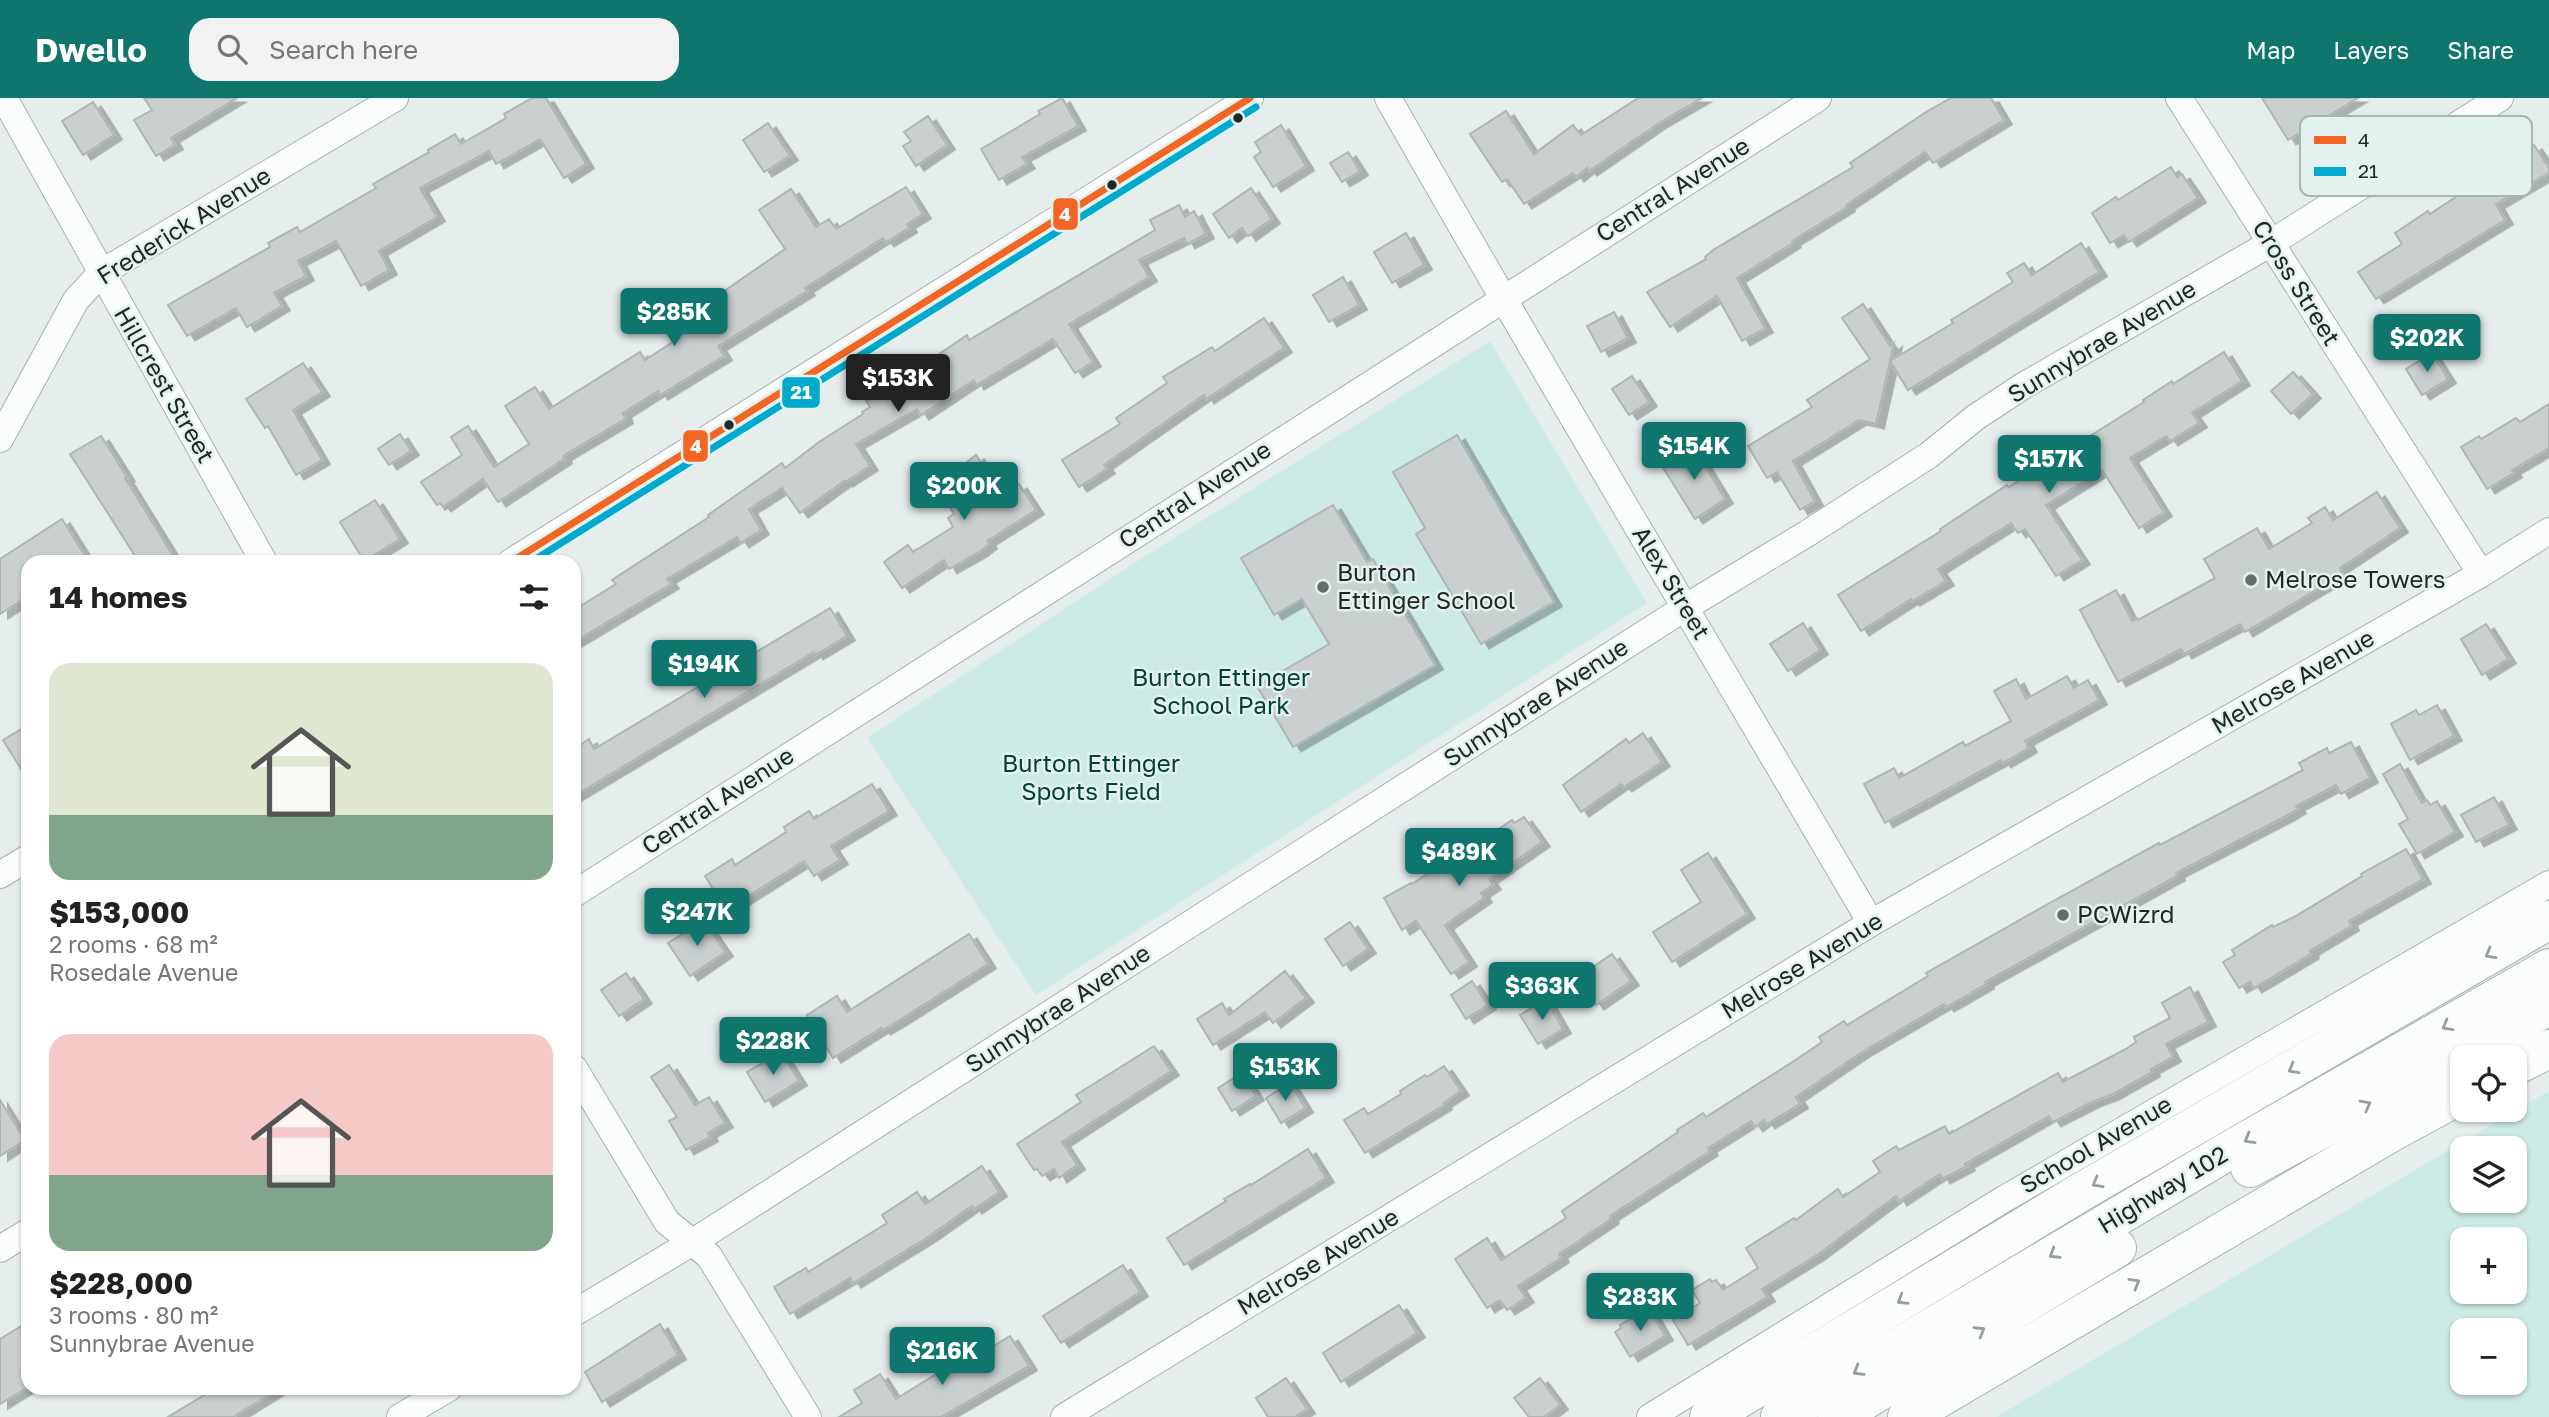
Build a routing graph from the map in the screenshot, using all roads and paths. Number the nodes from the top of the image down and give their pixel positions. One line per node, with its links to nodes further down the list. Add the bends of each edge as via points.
1 (4, 98): 11 (street, Hillcrest Street)
2 (396, 98): 11 (street, Frederick Avenue)
3 (1250, 98): 16 (street)
4 (1388, 98): 12 (street, Alex Street)
5 (1818, 98): 12 (street, Central Avenue)
6 (2179, 98): 10 (street, Cross Street)
7 (2500, 98): 8 (street, Sunnybrae Avenue)
8 (2472, 116)
9 (2345, 196): 10 (street, Sunnybrae Avenue)
10 (2271, 243): 17 (street, Cross Street); 18 (street, Sunnybrae Avenue, via 2023,386 1929,455)
11 (101, 273): 13 (street, Frederick Avenue, via 76,300); 15 (street, Hillcrest Street)
12 (1502, 299): 18 (street, Alex Street); 22 (street, Central Avenue)
13 (0, 439)
14 (2549, 531): 17 (street, Melrose Avenue)
15 (260, 555)
16 (522, 555)
17 (2482, 573): 24 (street, Melrose Avenue)
18 (1686, 607): 24 (street, Alex Street); 32 (street, Sunnybrae Avenue)
19 (21, 862): 20 (street)
20 (0, 875)
21 (2549, 884): 39 (street, School Avenue, via 2004,1199)
22 (581, 890)
23 (2549, 920): 40 (highway, one-way to 40, via 2081,1192)
24 (1871, 923): 38 (street, Melrose Avenue)
25 (2549, 968): 41 (highway, Highway 102, one-way to 41, via 2223,1154)
26 (2549, 1006): 42 (highway, Highway 102, one-way to 26, via 2234,1177)
27 (2549, 1049): 28 (highway)
28 (2527, 1060)
29 (581, 1080): 32 (street, via 667,1222)
30 (2450, 1101): 43 (highway, one-way to 30)
31 (21, 1236): 33 (street)
32 (693, 1242): 34 (street, Sunnybrae Avenue); 37 (street, via 709,1256)
33 (0, 1249)
34 (581, 1309)
35 (437, 1395): 36 (street)
36 (400, 1417)
37 (808, 1417)
38 (1064, 1417)
39 (1650, 1417)
40 (1709, 1417)
41 (1780, 1417)
42 (1837, 1417)
43 (1907, 1417)

